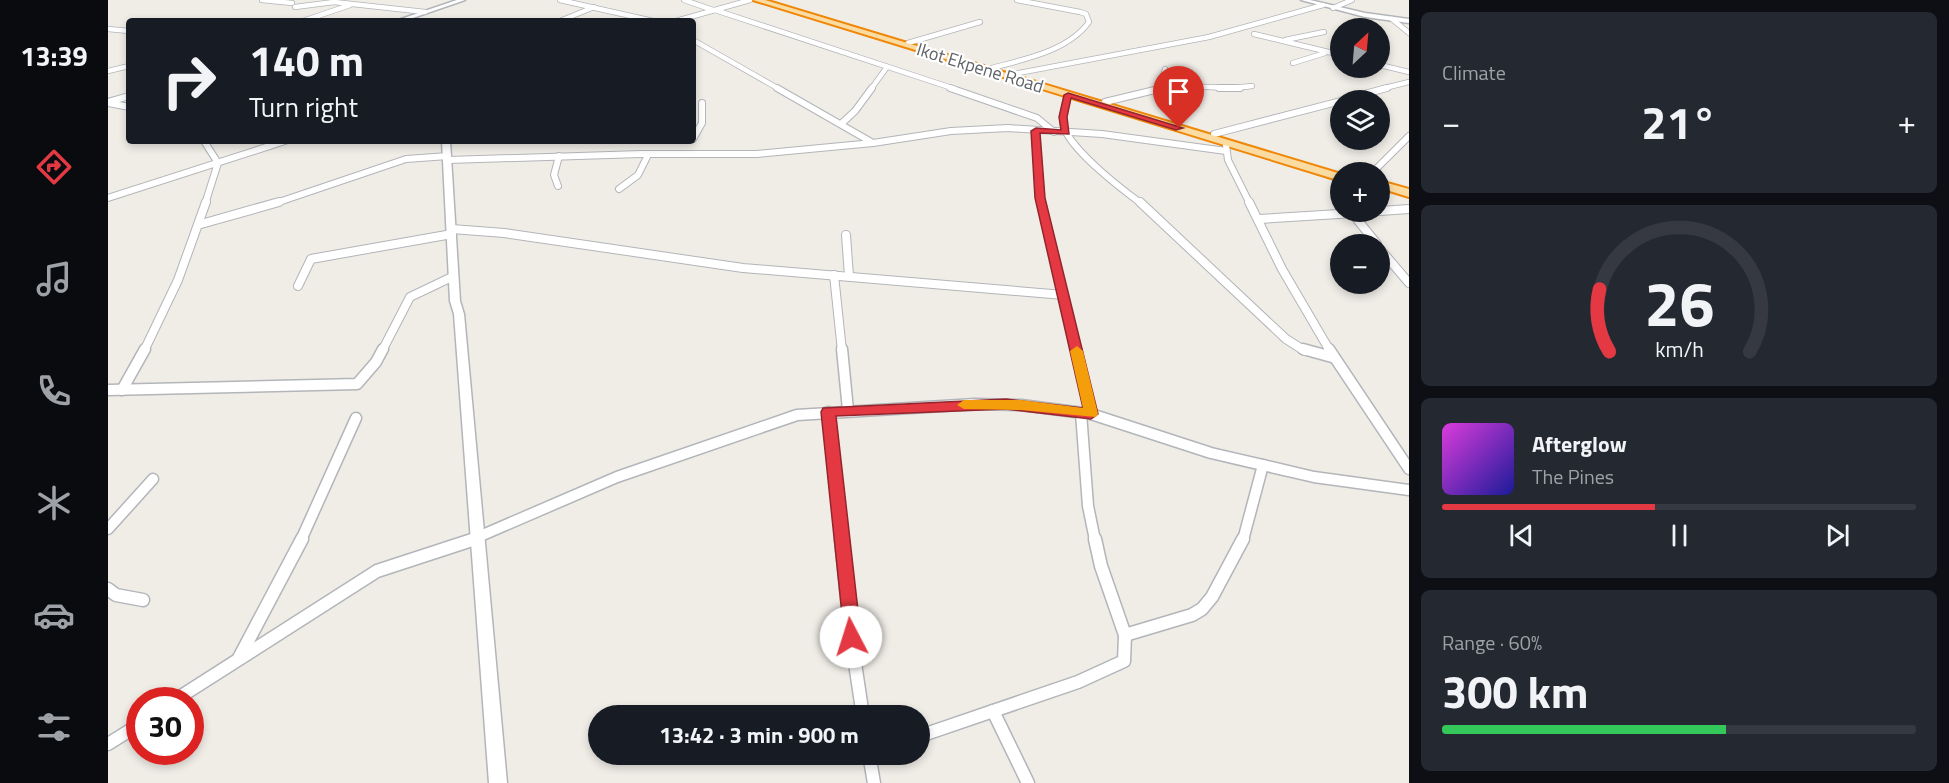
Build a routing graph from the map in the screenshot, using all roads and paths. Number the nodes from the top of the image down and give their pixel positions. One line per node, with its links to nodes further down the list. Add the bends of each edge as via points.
1 (262, 0): 12 (street)
2 (363, 0): 13 (street)
3 (462, 0): 18 (street)
4 (560, 0): 15 (street)
5 (684, 0): 17 (street)
6 (750, 0): 17 (street)
7 (757, 0): 50 (highway, Ikot Ekpene Road)
8 (766, 0): 35 (highway, Ikot Ekpene Road)
9 (1017, 0): 41 (street, via 1080,12 1086,14 1089,22 1081,34 1041,54)
10 (1304, 0): 14 (street)
11 (1352, 0): 16 (street)
12 (292, 3): 13 (street); 19 (street)
13 (351, 4): 18 (street); 20 (street)
14 (1323, 5): 16 (street); 45 (street, via 1278,20 1143,52)
15 (594, 7): 22 (street); 23 (street)
16 (1333, 8): 25 (street)
17 (714, 10): 24 (street); 40 (street)
18 (425, 12): 21 (street)
19 (300, 18)
20 (311, 18)
21 (407, 18)
22 (567, 18)
23 (640, 18)
24 (686, 18)
25 (1392, 20): 26 (street); 31 (street)
26 (1409, 21)
27 (980, 22): 35 (street)
28 (108, 29): 29 (street)
29 (126, 31)
30 (1324, 32): 33 (street)
31 (1409, 33)
32 (1254, 34): 33 (street)
33 (1282, 41): 36 (street)
34 (696, 42): 57 (street)
35 (908, 43): 41 (highway, Ikot Ekpene Road)
36 (1328, 52): 37 (street)
37 (1293, 63)
38 (126, 67): 43 (street)
39 (1390, 67): 44 (street)
40 (887, 68): 57 (street); 59 (street, via 1020,111)
41 (992, 68): 45 (highway, Ikot Ekpene Road)
42 (1165, 69): 48 (street)
43 (108, 71)
44 (1409, 72)
45 (1013, 74): 53 (highway, Ikot Ekpene Road)
46 (1409, 82): 49 (street)
47 (1252, 87): 48 (street)
48 (1161, 88): 53 (street)
49 (1380, 90)
50 (1068, 95): 60 (street, via 1063,117); 69 (highway, Ikot Ekpene Road)
51 (126, 97): 52 (street)
52 (108, 102): 56 (street)
53 (1105, 102): 62 (highway, Ikot Ekpene Road)
54 (702, 103): 61 (street, via 702,123)
55 (1330, 104): 62 (street)
56 (126, 106)
57 (841, 124): 64 (street)
58 (1036, 131): 59 (street); 64 (street, via 968,129); 100 (street, via 1040,198)
59 (1054, 132): 60 (street)
60 (1066, 132): 69 (street); 101 (street, via 1108,179 1153,212 1286,339 1309,353)
61 (696, 133)
62 (1214, 134): 76 (highway, Ikot Ekpene Road)
63 (1409, 136): 74 (street)
64 (873, 143): 72 (street)
65 (206, 144): 75 (street)
66 (276, 144): 75 (street)
67 (446, 144): 73 (street)
68 (689, 144): 72 (street)
69 (1226, 147): 77 (highway, Ikot Ekpene Road); 88 (street, via 1228,160)
70 (648, 155): 71 (street); 72 (street); 80 (street, via 635,179)
71 (560, 156): 73 (street); 78 (street, via 554,175)
72 (680, 156)
73 (448, 158): 90 (street, via 406,159 290,199); 91 (street)
74 (1383, 162)
75 (218, 163): 83 (street); 90 (street)
76 (1330, 168)
77 (1330, 175)
78 (558, 186)
79 (1390, 187): 82 (highway)
80 (619, 189)
81 (1390, 193): 84 (highway)
82 (1409, 193)
83 (108, 198)
84 (1409, 198)
85 (1409, 209): 86 (street)
86 (1390, 210)
87 (1330, 214): 88 (street)
88 (1259, 219): 101 (street, via 1282,269)
89 (1359, 222): 92 (street)
90 (201, 224): 103 (street, via 157,328)
91 (452, 231): 95 (street, via 504,233 743,268); 96 (street); 99 (street, via 311,259)
92 (1369, 234)
93 (846, 235): 97 (street)
94 (1390, 261): 98 (street)
95 (834, 275): 97 (street); 104 (street)
96 (454, 276): 103 (street, via 410,297 376,362 357,384); 113 (street)
97 (849, 276): 100 (street)
98 (1409, 283)
99 (298, 286)
100 (1064, 296): 106 (street)
101 (1332, 357): 109 (street)
102 (108, 390): 103 (street)
103 (122, 390)
104 (848, 410): 105 (street); 106 (street, via 1006,404)
105 (828, 412): 113 (street, via 797,415 617,477); 119 (street)
106 (1086, 413): 108 (street, via 1210,453); 116 (street, via 1088,507 1101,566)
107 (356, 418): 117 (street, via 300,542)
108 (1263, 465): 111 (street, via 1314,477); 116 (street, via 1242,542 1207,603 1192,615)
109 (1409, 469)
110 (153, 479): 112 (street)
111 (1409, 490)
112 (108, 529)
113 (477, 538): 117 (street, via 377,571); 125 (street)
114 (108, 589): 115 (street, via 116,595)
115 (143, 600)
116 (1125, 635): 120 (street, via 1121,665)
117 (239, 658): 118 (street)
118 (195, 687)
119 (861, 705)
120 (993, 711): 121 (street); 127 (street)
121 (930, 732)
122 (126, 733): 123 (street)
123 (108, 744)
124 (871, 765): 126 (street)
125 (498, 783)
126 (874, 783)
127 (1028, 783)

